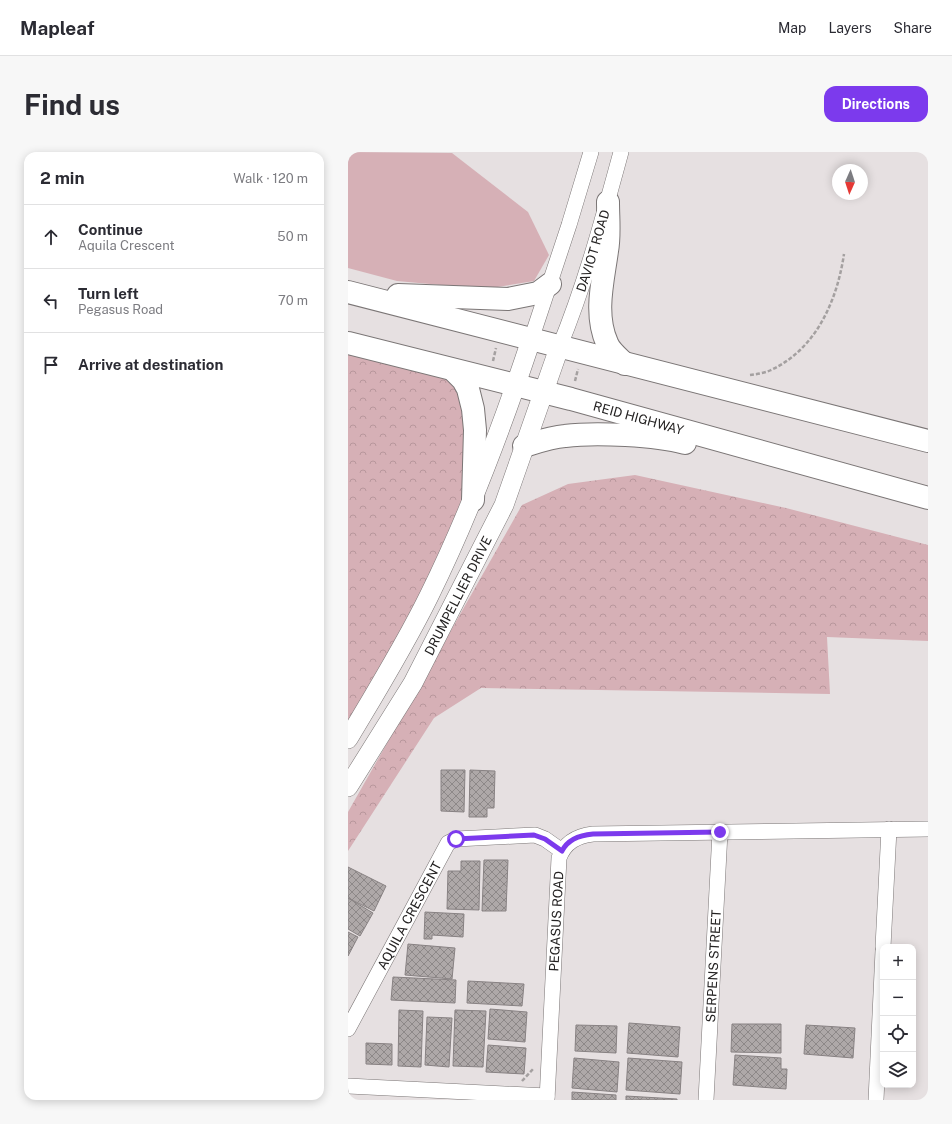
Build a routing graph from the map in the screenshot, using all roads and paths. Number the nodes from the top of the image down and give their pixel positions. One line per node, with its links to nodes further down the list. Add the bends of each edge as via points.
1 (591, 152): 5 (street)
2 (621, 152): 3 (street, DAVIOT ROAD)
3 (608, 202): 9 (street, DAVIOT ROAD, via 571,319); 10 (highway, via 608,250 601,295 603,329 607,344)
4 (844, 254): 12 (path, via 836,290 816,333 796,354 770,370)
5 (550, 284): 6 (highway, via 538,293 508,299); 7 (street)
6 (351, 293): 7 (highway)
7 (532, 340): 9 (highway); 13 (main road, DRUMPELLIER DRIVE)
8 (348, 344): 11 (highway, REID HIGHWAY)
9 (559, 348): 10 (highway); 14 (main road, DRUMPELLIER DRIVE)
10 (625, 364): 15 (highway)
11 (454, 371): 13 (highway, REID HIGHWAY); 18 (highway, via 468,389 473,409)
12 (748, 376)
13 (516, 386): 14 (highway, REID HIGHWAY); 18 (main road, DRUMPELLIER DRIVE)
14 (543, 392): 16 (main road, DRUMPELLIER DRIVE); 17 (highway, REID HIGHWAY)
15 (928, 441)
16 (524, 446): 19 (highway, via 568,435 679,441 902,504); 21 (main road, DRUMPELLIER DRIVE, via 504,505 484,548 413,683)
17 (928, 498)
18 (473, 500): 20 (main road, DRUMPELLIER DRIVE, via 414,625)
19 (928, 504)
20 (348, 739)
21 (348, 787)
22 (889, 829): 23 (street); 24 (street); 26 (street)
23 (928, 829)
24 (720, 832): 25 (street, via 582,835 571,840); 33 (street, SERPENS STREET)
25 (562, 851): 28 (street, AQUILA CRESCENT, via 534,835 456,839 448,843); 32 (street, PEGASUS ROAD, via 559,858)
26 (883, 944)
27 (882, 980): 34 (street)
28 (348, 1029)
29 (538, 1064): 30 (path)
30 (520, 1083)
31 (348, 1086): 32 (street)
32 (547, 1098)
33 (706, 1100)
34 (876, 1100)

